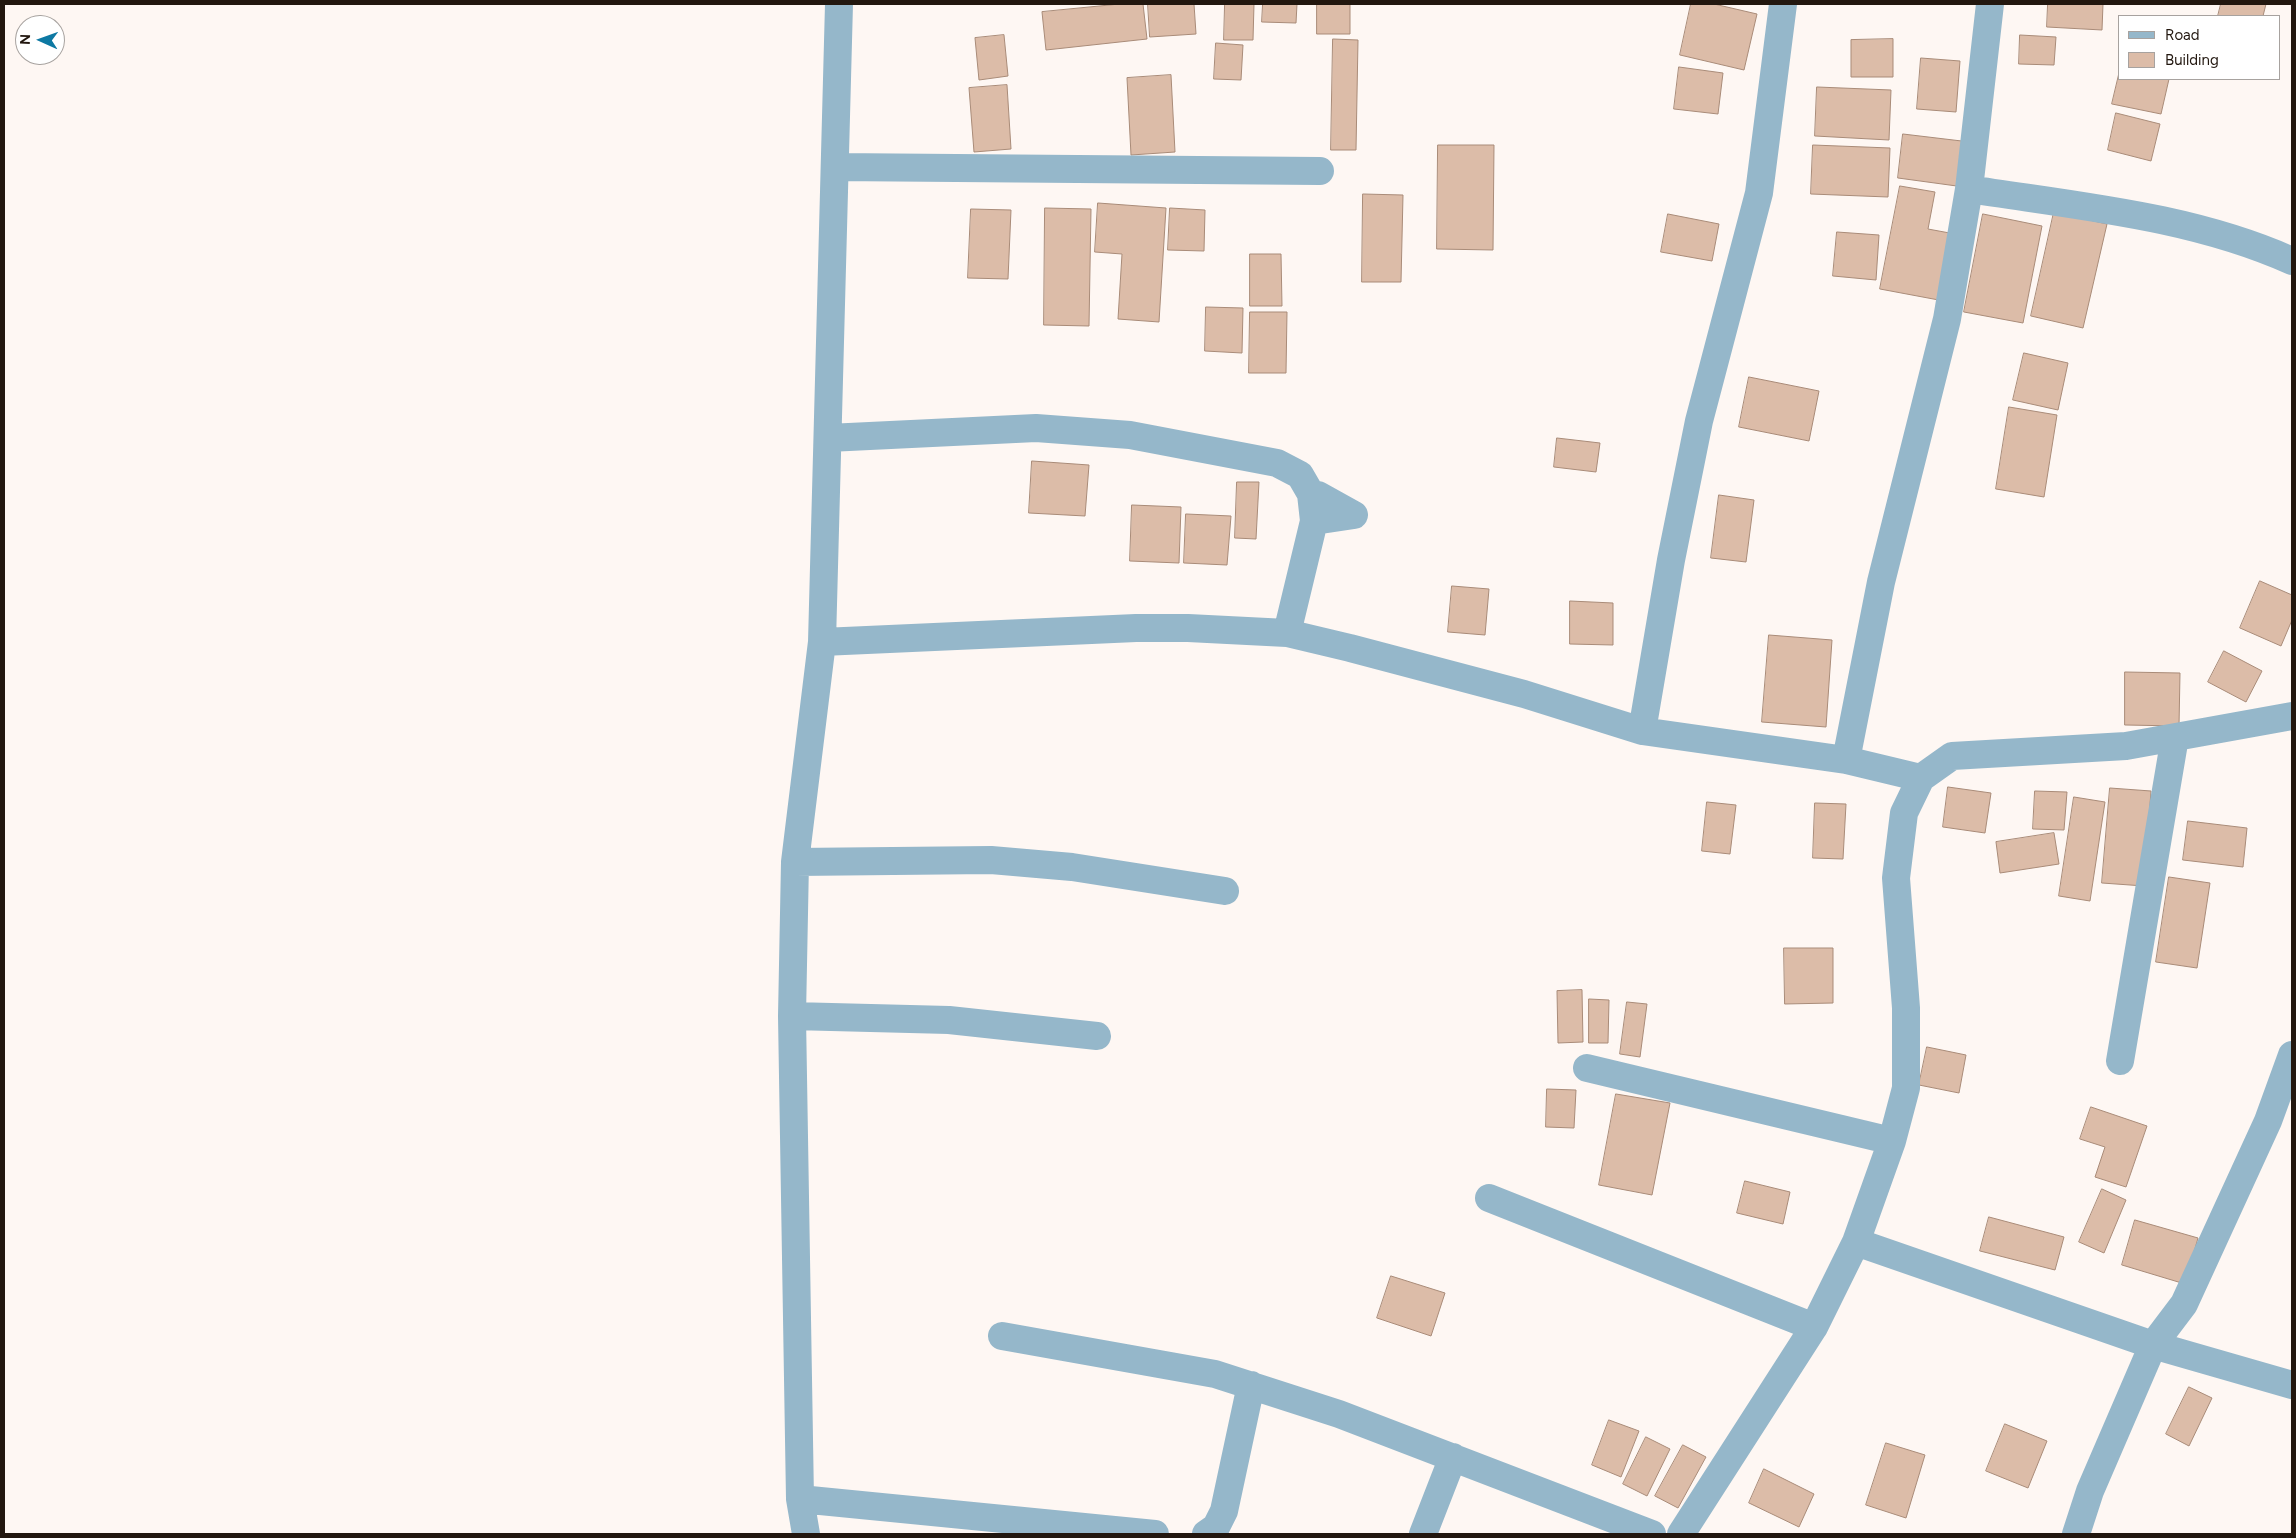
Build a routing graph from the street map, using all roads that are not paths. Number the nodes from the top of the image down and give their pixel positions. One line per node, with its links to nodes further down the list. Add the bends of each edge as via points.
1 (839, 4): 4 (street)
2 (1783, 4): 14 (street, via 1759,192 1699,421)
3 (1990, 4): 6 (street)
4 (835, 166): 5 (street); 8 (street)
5 (1320, 171)
6 (1969, 189): 7 (street, via 2165,221 2261,246); 16 (street, via 1947,319 1881,582)
7 (2292, 261)
8 (828, 438): 9 (street, via 1036,428 1130,435 1277,463 1300,475); 12 (street)
9 (1311, 494): 10 (street); 10 (street, via 1354,515)
10 (1314, 521): 11 (street)
11 (1286, 633): 12 (street, via 1136,628); 14 (street, via 1524,694)
12 (822, 642): 18 (street)
13 (2292, 716): 15 (street)
14 (1642, 731): 16 (street)
15 (2176, 737): 17 (street, via 2126,746 1952,756); 23 (street)
16 (1846, 760): 17 (street)
17 (1921, 778): 25 (street, via 1904,813 1896,878 1906,1008 1906,1088)
18 (796, 862): 19 (street, via 991,860 1072,867); 20 (street)
19 (1225, 892)
20 (792, 1016): 21 (street, via 949,1020); 34 (street)
21 (1097, 1036)
22 (2292, 1055): 30 (street, via 2268,1122 2184,1304)
23 (2120, 1061)
24 (1587, 1068): 25 (street)
25 (1892, 1141): 27 (street)
26 (1489, 1198): 28 (street)
27 (1856, 1242): 28 (street); 30 (street)
28 (1814, 1327): 40 (street)
29 (1002, 1336): 32 (street, via 1215,1374)
30 (2153, 1345): 31 (street); 41 (street, via 2090,1490)
31 (2292, 1385)
32 (1251, 1386): 33 (street, via 1339,1414); 37 (street, via 1224,1511 1216,1527)
33 (1453, 1457): 38 (street); 39 (street)
34 (800, 1499): 35 (street); 36 (street)
35 (806, 1534)
36 (1155, 1534)
37 (1206, 1534)
38 (1423, 1534)
39 (1652, 1534)
40 (1681, 1534)
41 (2076, 1534)

